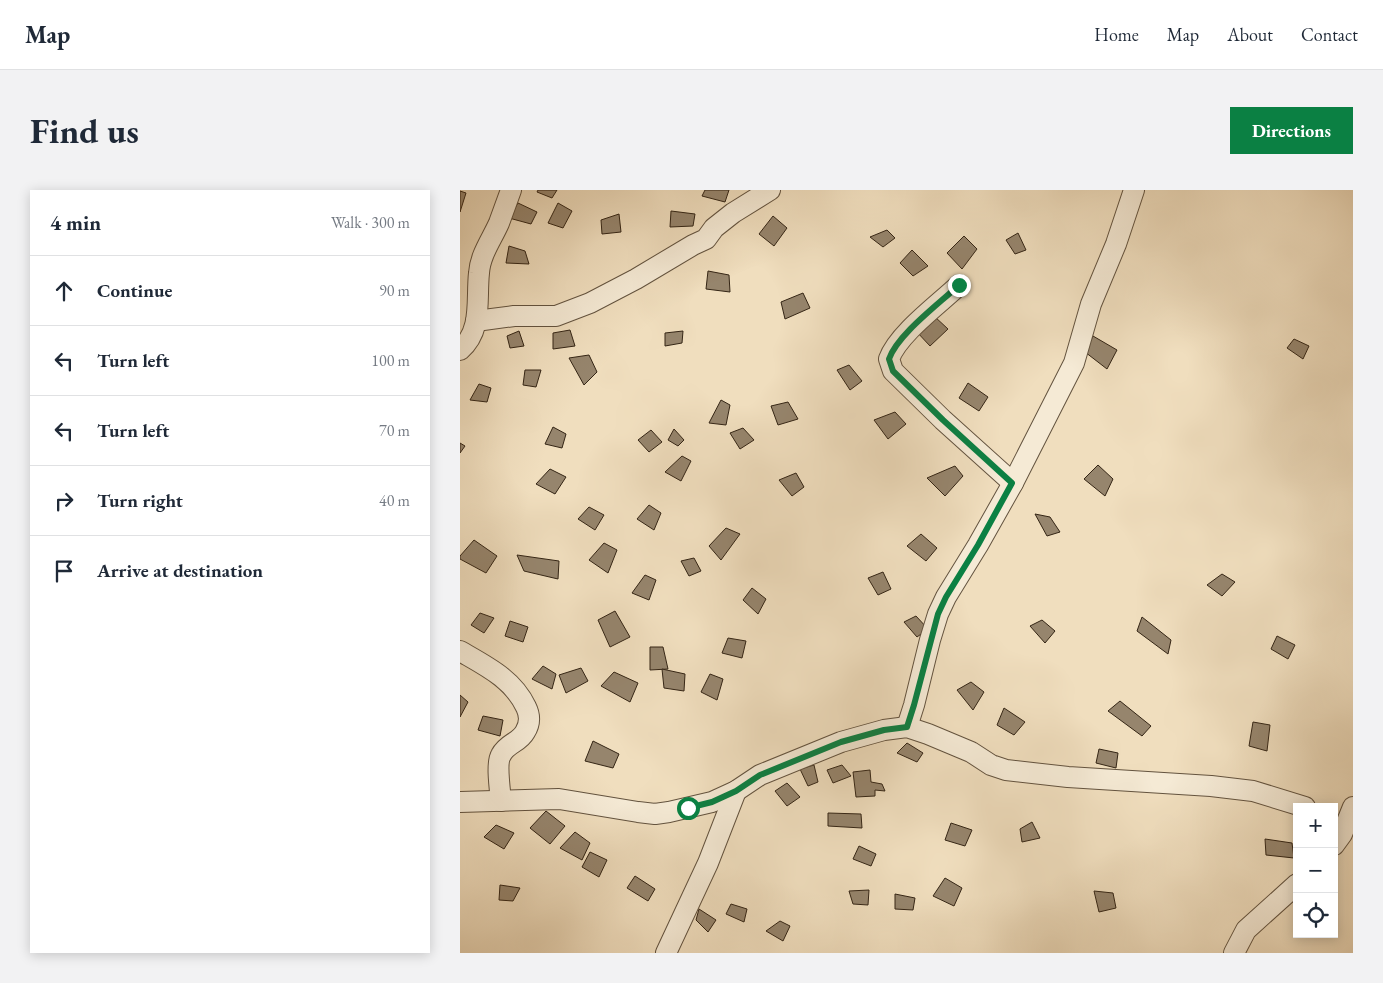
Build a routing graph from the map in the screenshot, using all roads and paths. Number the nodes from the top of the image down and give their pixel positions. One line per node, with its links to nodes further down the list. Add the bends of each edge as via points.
1 (510, 190): 5 (street, via 481,259)
2 (770, 190): 5 (street, via 733,213 706,239 636,280 590,302 556,316 514,316)
3 (1134, 190): 7 (street, via 1091,304 1074,363)
4 (959, 285): 7 (street, via 916,324 892,351 889,359 893,371)
5 (476, 322): 6 (street, via 469,342)
6 (460, 350)
7 (1012, 483): 9 (street, via 938,614)
8 (460, 651): 11 (street, via 505,678 520,695 530,716 526,731 519,740 508,744 500,756)
9 (907, 727): 10 (street, via 841,742 760,775); 13 (street, via 971,752 1006,770 1211,786 1253,791)
10 (736, 791): 11 (street, via 712,802 655,814 558,799); 17 (street)
11 (501, 801): 12 (street)
12 (460, 802)
13 (1293, 803)
14 (1347, 815): 15 (street)
15 (1338, 840)
16 (1293, 888): 18 (street, via 1246,930)
17 (666, 953)
18 (1234, 953)

